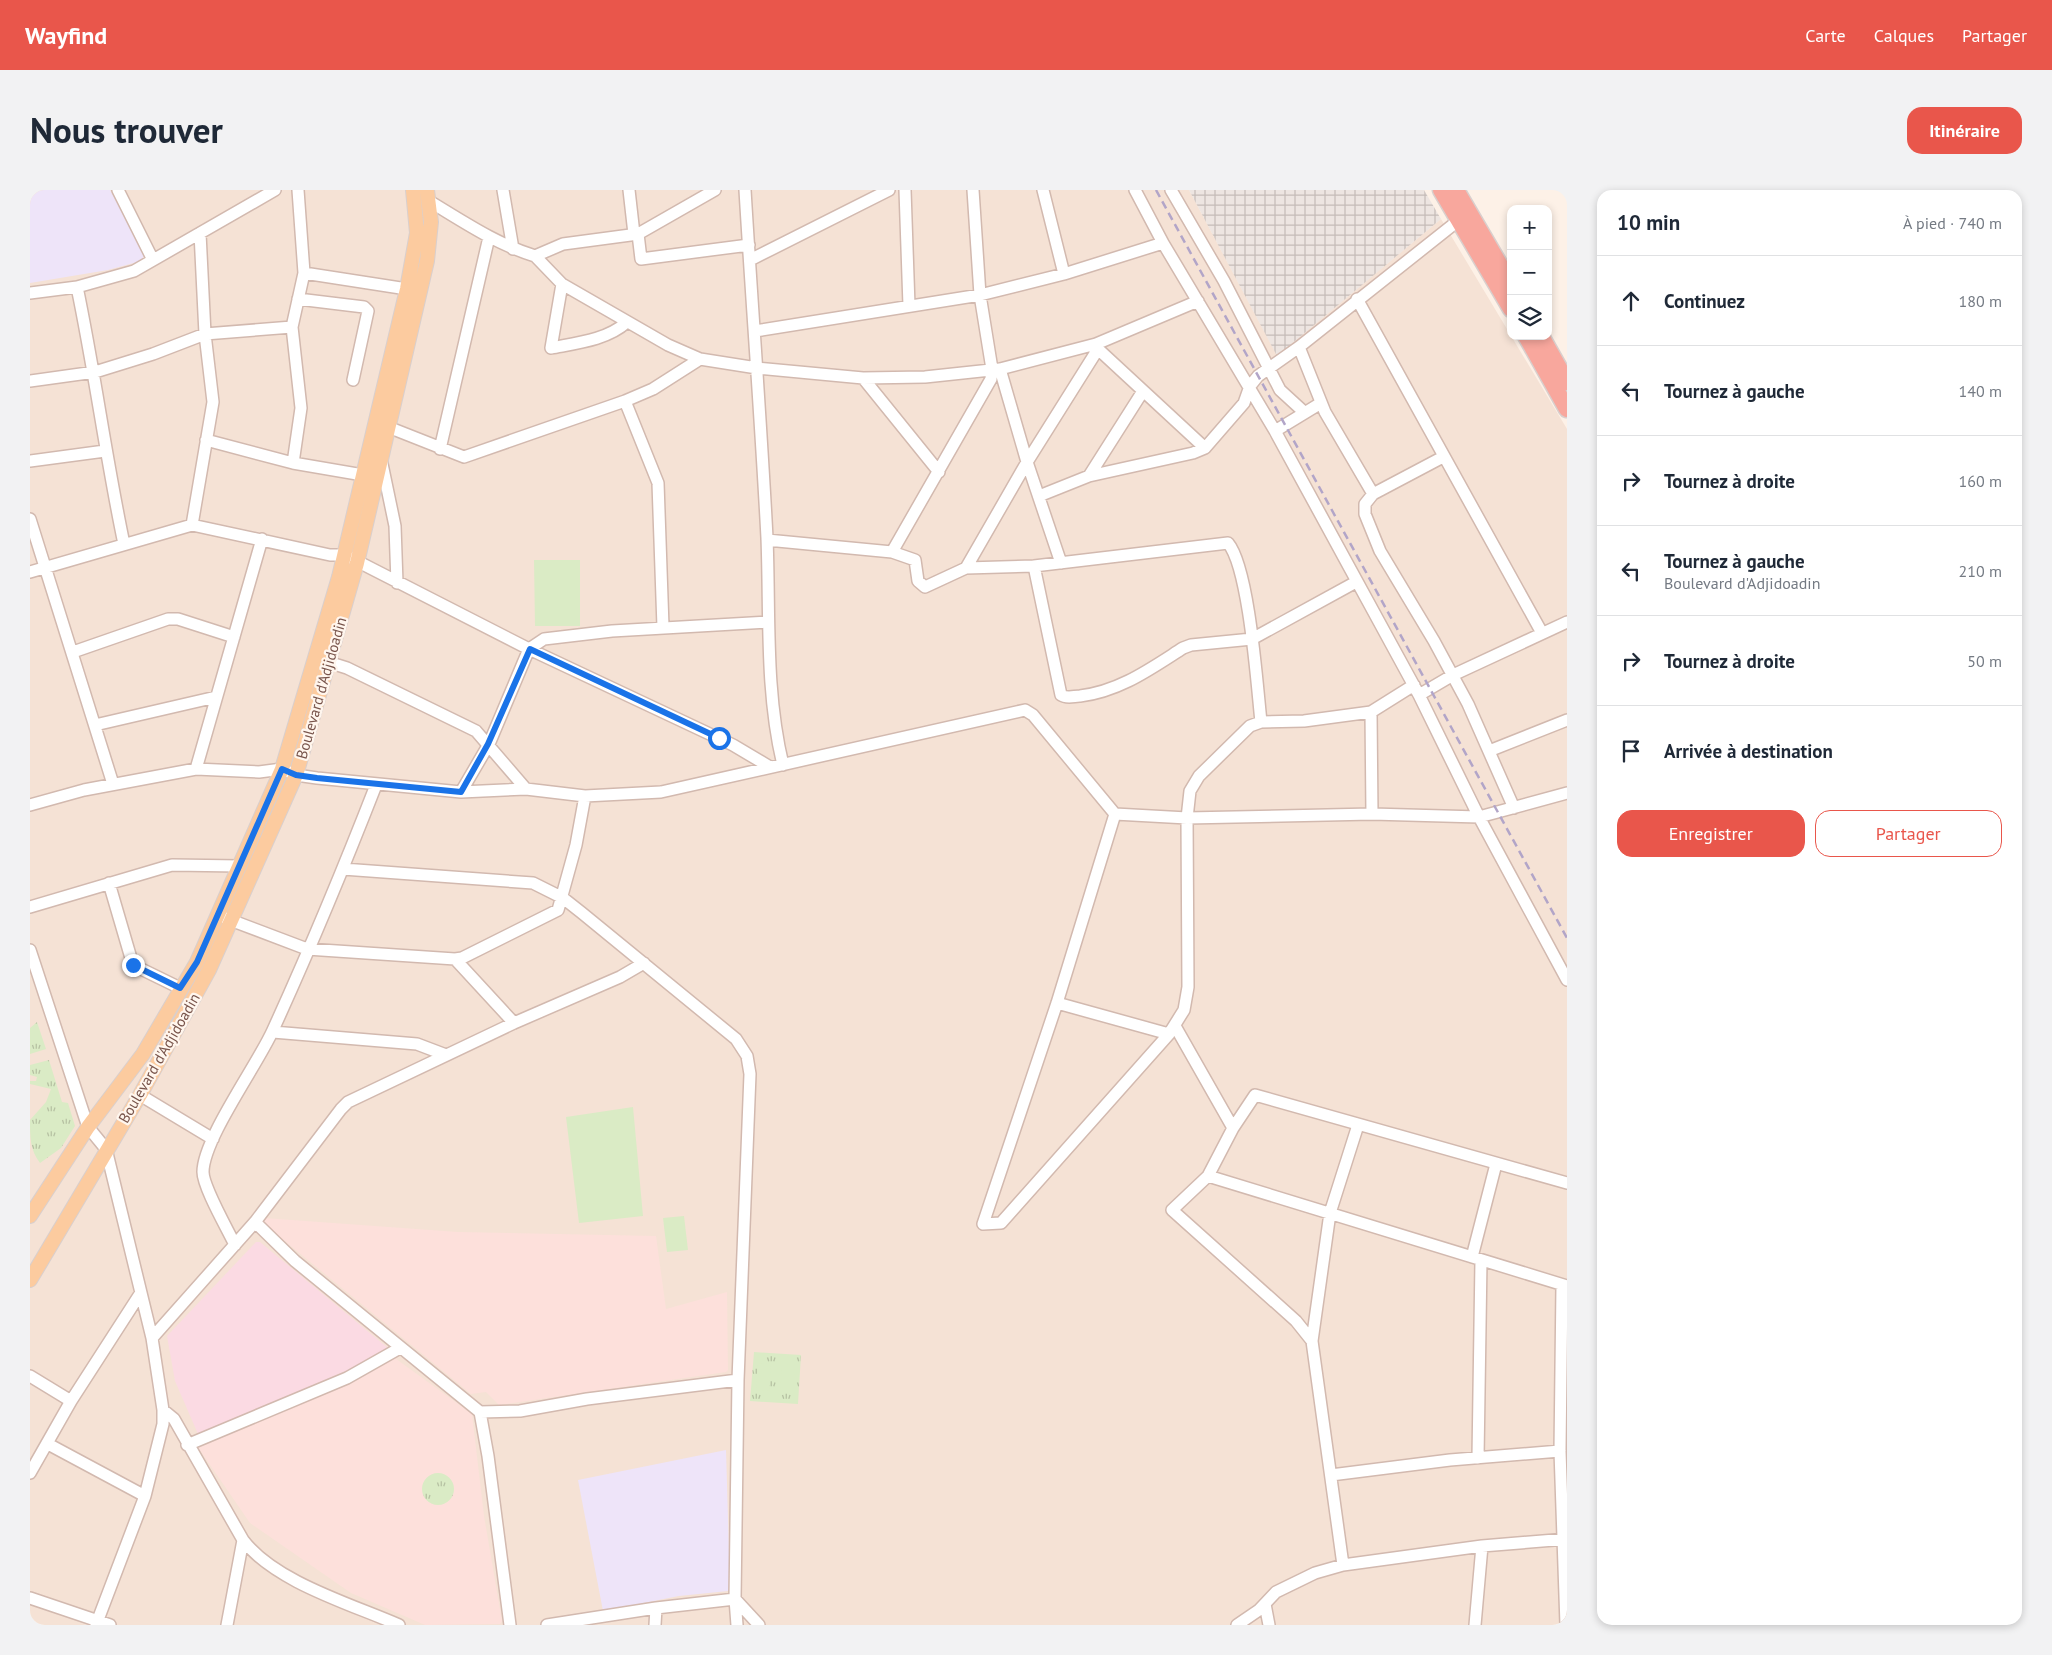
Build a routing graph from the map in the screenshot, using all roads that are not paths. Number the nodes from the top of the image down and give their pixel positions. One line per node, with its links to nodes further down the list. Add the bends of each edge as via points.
1 (118, 190): 26 (street)
2 (275, 190): 19 (street)
3 (298, 190): 28 (street)
4 (413, 190): 33 (main road, Boulevard d'Adjidoadin, via 417,233)
5 (503, 190): 24 (street)
6 (629, 190): 20 (street)
7 (715, 190): 20 (street)
8 (746, 190): 23 (street)
9 (889, 190): 27 (street)
10 (905, 190): 40 (street)
11 (973, 190): 35 (street)
12 (1043, 190): 29 (street)
13 (1135, 190): 22 (street)
14 (1171, 190): 52 (street, via 1224,282)
15 (1441, 190): 18 (highway)
16 (1456, 190): 30 (highway)
17 (428, 196): 21 (street); 33 (main road, Boulevard d'Adjidoadin, via 430,236)
18 (1459, 220): 37 (street); 39 (highway)
19 (200, 233): 26 (street); 44 (street)
20 (636, 234): 23 (street, via 641,259); 25 (street, via 562,244)
21 (489, 237): 24 (street); 69 (street)
22 (1163, 243): 29 (street); 38 (street)
23 (749, 245): 27 (street)
24 (513, 249): 25 (street)
25 (535, 256): 31 (street)
26 (153, 260): 32 (street, via 134,271)
27 (750, 260): 43 (street)
28 (304, 273): 33 (street); 36 (street)
29 (1064, 274): 35 (street)
30 (1507, 277)
31 (562, 284): 41 (street); 41 (street, via 551,348 596,338)
32 (78, 287): 34 (street); 54 (street)
33 (413, 292): 49 (main road, Boulevard d'Adjidoadin)
34 (30, 293)
35 (980, 296): 40 (street); 53 (street)
36 (298, 299): 42 (street); 56 (street, via 364,307 368,311)
37 (1357, 299): 48 (street); 71 (street)
38 (1198, 301): 47 (street); 59 (street)
39 (1507, 302)
40 (909, 306): 43 (street)
41 (627, 322): 50 (street)
42 (292, 327): 44 (street); 75 (street, via 301,408)
43 (755, 331): 51 (street)
44 (205, 334): 54 (street); 67 (street, via 213,402)
45 (1528, 340): 63 (highway)
46 (1543, 340): 58 (highway)
47 (1097, 347): 53 (street); 60 (street); 74 (street)
48 (1299, 347): 52 (street); 62 (street)
49 (399, 350): 65 (main road, Boulevard d'Adjidoadin); 77 (main road, Boulevard d'Adjidoadin)
50 (700, 359): 51 (street); 61 (street)
51 (757, 368): 55 (street); 84 (street)
52 (1268, 368): 59 (street); 64 (street, via 1280,390)
53 (996, 369): 55 (street, via 925,377); 74 (street); 76 (street)
54 (95, 372): 57 (street); 70 (street)
55 (862, 378): 76 (street)
56 (354, 380)
57 (30, 381)
58 (1567, 382)
59 (1249, 388): 66 (street); 68 (street, via 1244,403)
60 (1143, 391): 68 (street); 78 (street)
61 (625, 401): 69 (street, via 468,456 460,458); 98 (street, via 658,483)
62 (1321, 403): 64 (street); 79 (street)
63 (1567, 409)
64 (1304, 412): 66 (street)
65 (388, 427): 69 (street); 72 (main road, Boulevard d'Adjidoadin)
66 (1275, 431): 94 (street)
67 (206, 440): 75 (street); 82 (street)
68 (1205, 448): 78 (street)
69 (440, 449)
70 (105, 451): 73 (street); 85 (street)
71 (1443, 457): 79 (street); 99 (street)
72 (380, 458): 88 (main road, Boulevard d'Adjidoadin); 95 (street, via 395,526)
73 (30, 461)
74 (1027, 462): 80 (street); 92 (street)
75 (293, 463): 77 (street)
76 (939, 472): 86 (street)
77 (363, 475): 87 (main road, Boulevard d'Adjidoadin)
78 (1089, 476): 80 (street)
79 (1374, 494): 105 (street, via 1364,510 1380,551)
80 (1039, 496): 89 (street)
81 (30, 519): 91 (street)
82 (192, 525): 83 (street); 85 (street)
83 (262, 539): 87 (street); 100 (street)
84 (767, 540): 86 (street); 96 (street)
85 (124, 544): 91 (street)
86 (892, 552): 92 (street, via 915,560 918,582 925,587)
87 (344, 556): 88 (street); 117 (main road, Boulevard d'Adjidoadin)
88 (357, 563): 95 (street); 104 (main road, Boulevard d'Adjidoadin)
89 (1061, 563): 90 (street); 101 (street, via 1228,543 1237,559)
90 (1034, 566): 92 (street); 101 (street, via 1063,697 1093,694 1135,679 1191,645)
91 (44, 568): 93 (street); 103 (street)
92 (966, 568)
93 (30, 572)
94 (1356, 582): 101 (street); 106 (street)
95 (397, 583): 102 (street)
96 (768, 622): 98 (street); 114 (street, via 777,741)
97 (1567, 622): 99 (street)
98 (663, 627): 102 (street, via 548,638)
99 (1542, 633): 105 (street)
100 (234, 637): 103 (street, via 178,619 168,619); 107 (street)
101 (1252, 639): 110 (street)
102 (530, 649): 112 (street); 115 (street, via 726,742)
103 (72, 652): 111 (street)
104 (328, 662): 112 (street, via 461,723 476,731); 118 (main road, Boulevard d'Adjidoadin)
105 (1453, 675): 106 (street); 113 (street)
106 (1417, 690): 108 (street); 129 (street)
107 (216, 697): 111 (street); 116 (street)
108 (1371, 712): 110 (street, via 1304,721); 128 (street)
109 (1567, 720): 113 (street)
110 (1261, 722): 130 (street, via 1242,733 1199,776 1190,791)
111 (95, 725): 119 (street)
112 (488, 744): 121 (street); 122 (street)
113 (1489, 751): 126 (street)
114 (783, 765): 115 (street); 127 (street, via 1025,710 1033,715)
115 (770, 767): 124 (street, via 661,792)
116 (196, 768): 117 (street, via 259,772); 119 (street)
117 (282, 769): 118 (street); 131 (main road, Boulevard d'Adjidoadin)
118 (296, 775): 120 (street); 137 (main road, Boulevard d'Adjidoadin)
119 (113, 784): 125 (street)
120 (376, 785): 122 (street); 132 (street)
121 (526, 789): 122 (street); 124 (street)
122 (461, 792)
123 (1567, 793): 126 (street)
124 (584, 796): 134 (street)
125 (30, 805)
126 (1514, 808): 129 (street)
127 (1115, 814): 130 (street); 144 (street)
128 (1372, 814): 129 (street); 130 (street)
129 (1479, 817): 142 (street)
130 (1187, 818): 146 (street, via 1188,987 1184,1010)
131 (240, 866): 133 (street, via 172,865); 136 (main road, Boulevard d'Adjidoadin)
132 (344, 869): 134 (street, via 533,883); 138 (street)
133 (109, 883): 135 (street); 143 (street, via 133,965)
134 (563, 898): 140 (street, via 554,914 469,956); 141 (street)
135 (30, 907)
136 (219, 914): 137 (street); 143 (main road, Boulevard d'Adjidoadin, via 197,962)
137 (232, 921): 138 (street); 149 (main road, Boulevard d'Adjidoadin, via 209,970)
138 (307, 949): 140 (street); 147 (street)
139 (30, 950): 151 (street)
140 (456, 959): 145 (street)
141 (644, 963): 145 (street, via 620,977); 170 (street, via 736,1039 747,1056 750,1074)
142 (1567, 980)
143 (180, 988): 151 (main road, Boulevard d'Adjidoadin, via 143,1054)
144 (1057, 1003): 146 (street); 146 (street, via 984,1224 1001,1223)
145 (514, 1023): 148 (street)
146 (1172, 1030): 152 (street)
147 (273, 1032): 148 (street, via 416,1044); 153 (street)
148 (446, 1055): 160 (street, via 355,1098 341,1109)
149 (140, 1094): 153 (street); 154 (main road, Boulevard d'Adjidoadin)
150 (1358, 1125): 152 (street, via 1258,1095 1252,1098); 155 (street); 158 (street)
151 (88, 1127): 154 (street); 159 (main road, Boulevard d'Adjidoadin)
152 (1233, 1128): 156 (street)
153 (213, 1139): 161 (street, via 204,1176)
154 (106, 1149): 163 (main road, Boulevard d'Adjidoadin); 165 (street)
155 (1496, 1164): 157 (street); 162 (street)
156 (1208, 1176): 158 (street); 167 (street, via 1172,1210 1296,1321)
157 (1567, 1183)
158 (1330, 1213): 162 (street); 167 (street)
159 (30, 1216)
160 (255, 1222): 161 (street); 168 (street, via 295,1261)
161 (235, 1245): 166 (street)
162 (1477, 1259): 164 (street); 177 (street)
163 (30, 1280)
164 (1564, 1285): 176 (street)
165 (140, 1294): 166 (street); 171 (street)
166 (152, 1338): 172 (street)
167 (1312, 1341): 179 (street)
168 (400, 1348): 173 (street); 175 (street, via 343,1380)
169 (30, 1376): 171 (street)
170 (738, 1380): 173 (street, via 586,1399 520,1411); 186 (street)
171 (71, 1401): 174 (street)
172 (163, 1410): 175 (street, via 174,1419); 180 (street, via 163,1424)
173 (480, 1412): 193 (street)
174 (48, 1444): 178 (street); 180 (street)
175 (187, 1445): 182 (street)
176 (1560, 1452): 177 (street); 181 (street)
177 (1478, 1458): 179 (street)
178 (30, 1473)
179 (1331, 1475): 184 (street)
180 (145, 1496): 189 (street)
181 (1566, 1539): 183 (street); 201 (street)
182 (243, 1540): 191 (street); 192 (street, via 253,1554 277,1570)
183 (1482, 1546): 184 (street); 200 (street)
184 (1343, 1565): 187 (street, via 1289,1584)
185 (30, 1598): 189 (street)
186 (736, 1599): 188 (street); 196 (street); 197 (street)
187 (1264, 1604): 198 (street); 199 (street)
188 (656, 1608): 194 (street); 195 (street)
189 (97, 1623): 190 (street)
190 (110, 1625)
191 (228, 1625)
192 (400, 1625)
193 (510, 1625)
194 (547, 1625)
195 (655, 1625)
196 (738, 1625)
197 (759, 1625)
198 (1237, 1625)
199 (1269, 1625)
200 (1475, 1625)
201 (1566, 1625)

